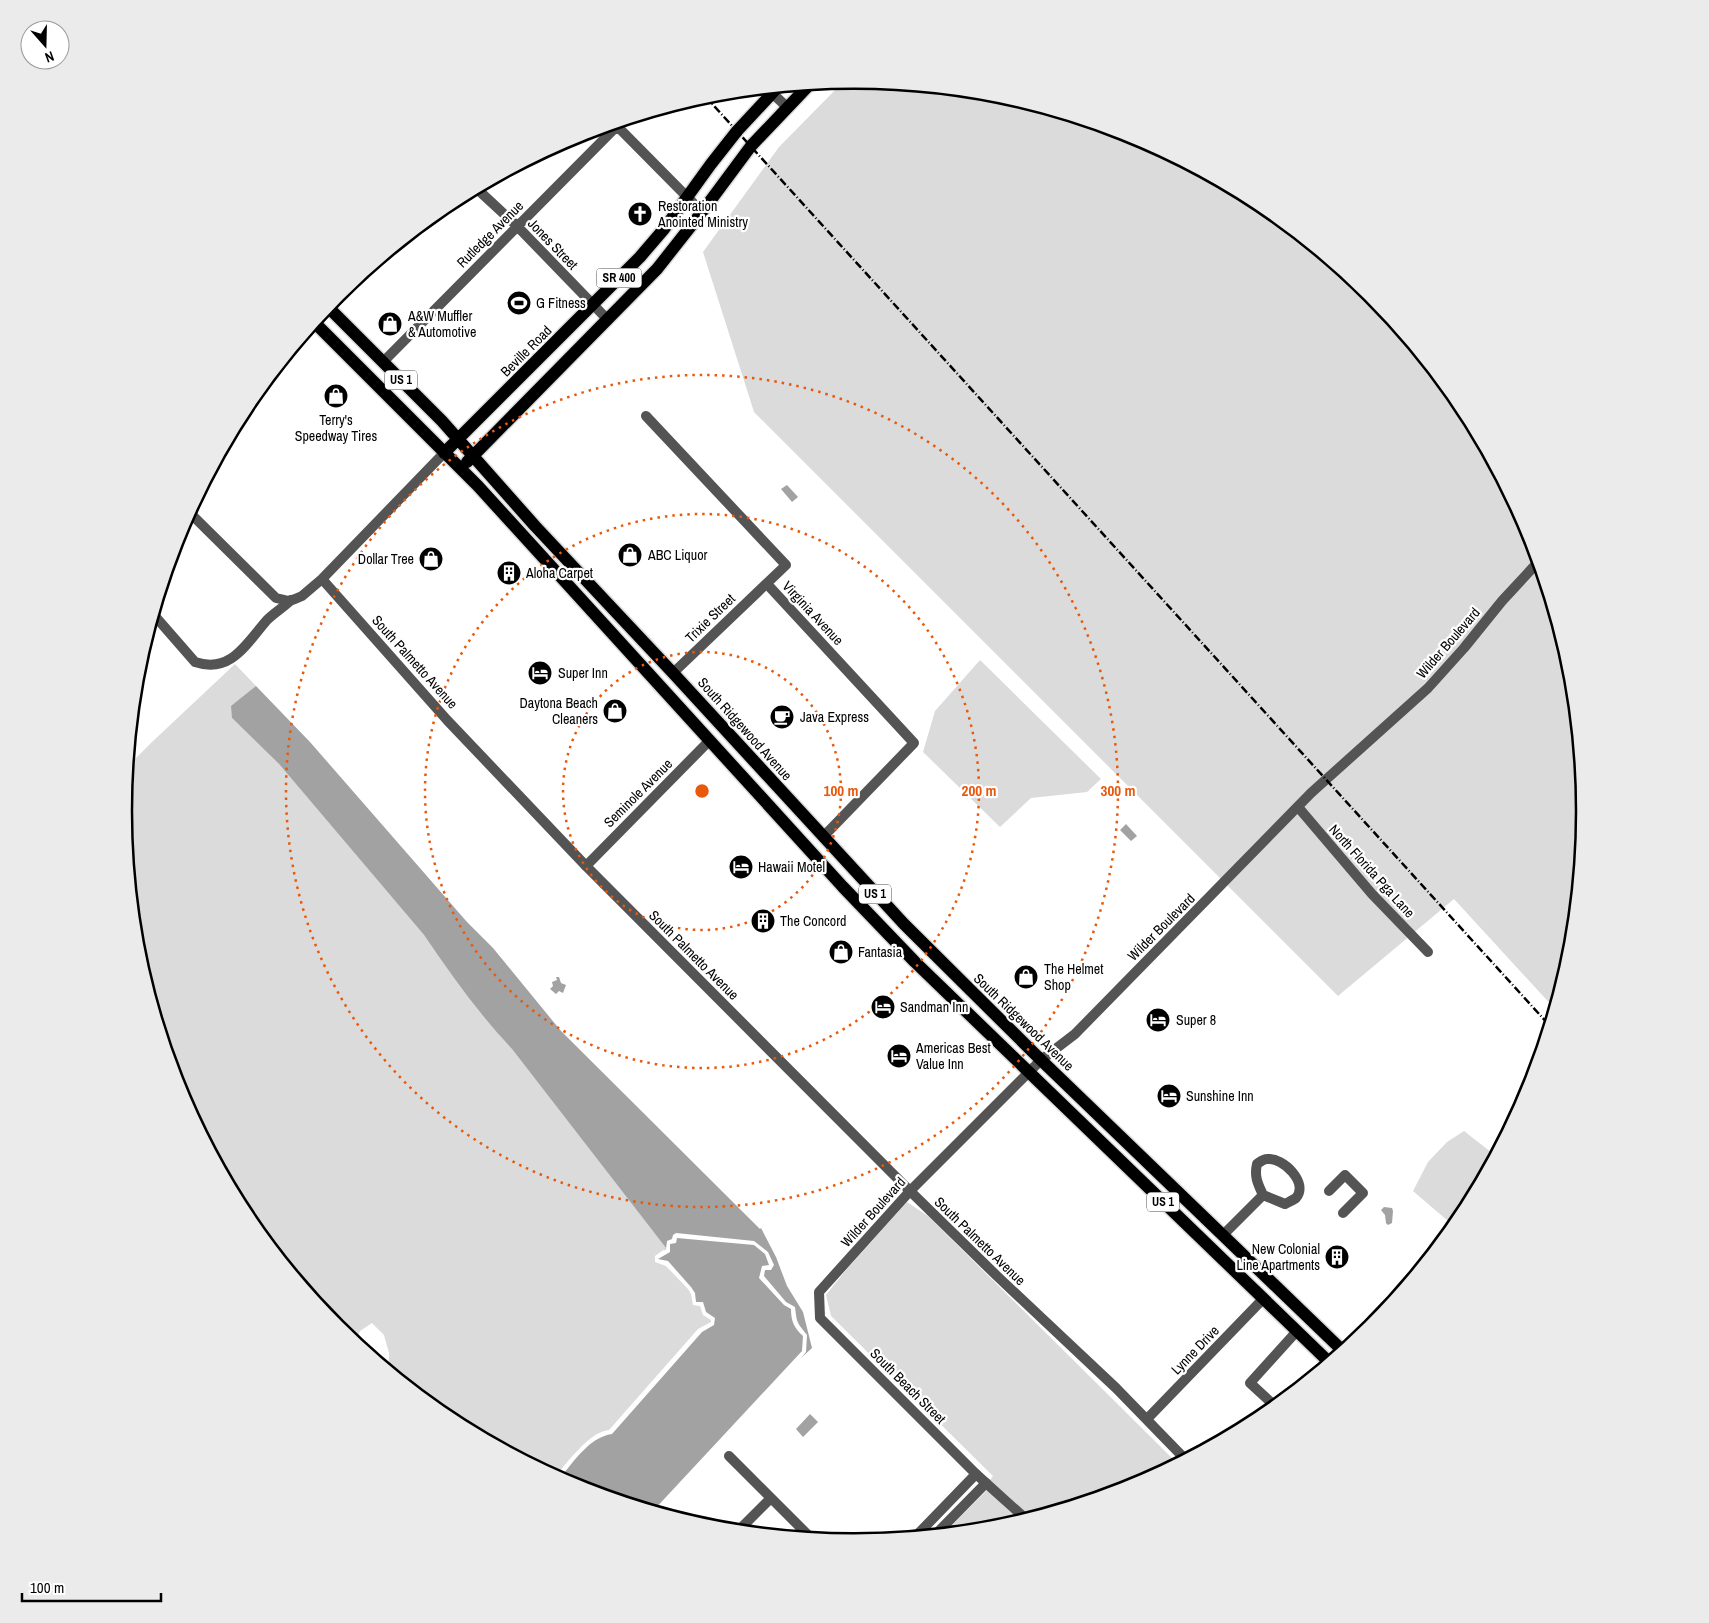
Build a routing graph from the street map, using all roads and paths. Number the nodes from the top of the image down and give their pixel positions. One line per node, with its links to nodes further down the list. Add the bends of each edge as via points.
1 (803, 90): 4 (main road, SR 400)
2 (777, 93): 4 (street)
3 (772, 94): 8 (main road, Beville Road / SR 400, via 721,151)
4 (787, 107): 9 (main road, SR 400, via 750,146)
5 (619, 128): 8 (street)
6 (609, 132): 10 (street, Rutledge Avenue)
7 (482, 193): 10 (street, Jones Street)
8 (688, 198): 9 (street); 11 (main road, Beville Road / SR 400, via 640,256)
9 (702, 212): 13 (main road, SR 400, via 657,269)
10 (517, 226): 11 (street, Jones Street); 15 (street, Rutledge Avenue)
11 (593, 305): 13 (street, Jones Street); 17 (main road, Beville Road / SR 400)
12 (332, 311): 15 (main road, South Ridgewood Avenue / US 1)
13 (608, 320): 19 (main road, SR 400)
14 (319, 327): 18 (main road, US 1)
15 (383, 362): 17 (main road, South Ridgewood Avenue / US 1)
16 (646, 416): 24 (street, Virginia Avenue, via 786,565)
17 (458, 440): 18 (main road, Beville Road / SR 400); 19 (main road, South Ridgewood Avenue / US 1)
18 (444, 453): 20 (main road, US 1); 23 (street, Beville Road)
19 (473, 457): 20 (main road, SR 400); 28 (main road, South Ridgewood Avenue / US 1)
20 (460, 468): 27 (main road, US 1)
21 (195, 518): 25 (street, via 276,598)
22 (1534, 567): 30 (street, Wilder Boulevard, via 1428,688)
23 (322, 579): 25 (street, via 302,596); 33 (street, South Palmetto Avenue, via 447,720)
24 (767, 584): 28 (street, Trixie Street); 32 (street, Virginia Avenue, via 914,743)
25 (291, 600): 26 (street, via 234,656 217,665 195,662)
26 (158, 618)
27 (626, 648): 28 (main road, via 637,648); 29 (main road, US 1)
28 (669, 668): 32 (main road, South Ridgewood Avenue / US 1)
29 (710, 740): 31 (main road, US 1); 33 (street, Seminole Avenue)
30 (1298, 807): 34 (street, North Florida Pga Lane, via 1372,894); 35 (street, Wilder Boulevard, via 1075,1034)
31 (784, 821): 32 (main road, via 809,836); 36 (main road, US 1, via 915,962)
32 (822, 837): 35 (main road, South Ridgewood Avenue / US 1)
33 (586, 866): 37 (street, South Palmetto Avenue)
34 (1428, 952)
35 (1041, 1060): 36 (street, Wilder Boulevard); 41 (main road, South Ridgewood Avenue / US 1)
36 (1028, 1072): 37 (street, Wilder Boulevard); 42 (main road, US 1)
37 (910, 1191): 43 (street, Wilder Boulevard, via 819,1292); 48 (street, South Palmetto Avenue)
38 (1329, 1191): 40 (street, via 1345,1175 1363,1193)
39 (1263, 1195): 39 (street, via 1285,1204 1295,1199 1299,1192 1295,1175 1275,1159 1265,1158 1257,1164 1255,1173); 41 (street)
40 (1343, 1213)
41 (1223, 1235): 45 (main road, South Ridgewood Avenue / US 1)
42 (1263, 1299): 44 (main road, US 1); 48 (street, Lynne Drive)
43 (820, 1318): 51 (street, South Beach Street)
44 (1298, 1331): 46 (main road, US 1); 47 (street, via 1250,1383)
45 (1339, 1347)
46 (1326, 1359)
47 (1270, 1402)
48 (1147, 1420): 50 (street, South Palmetto Avenue)
49 (729, 1456): 53 (street)
50 (1182, 1456)
51 (976, 1474): 52 (street, South Beach Street); 57 (street)
52 (986, 1483): 54 (street, South Beach Street); 56 (street)
53 (771, 1498): 55 (street); 58 (street)
54 (1020, 1515)
55 (744, 1525)
56 (941, 1529)
57 (921, 1531)
58 (806, 1533)

